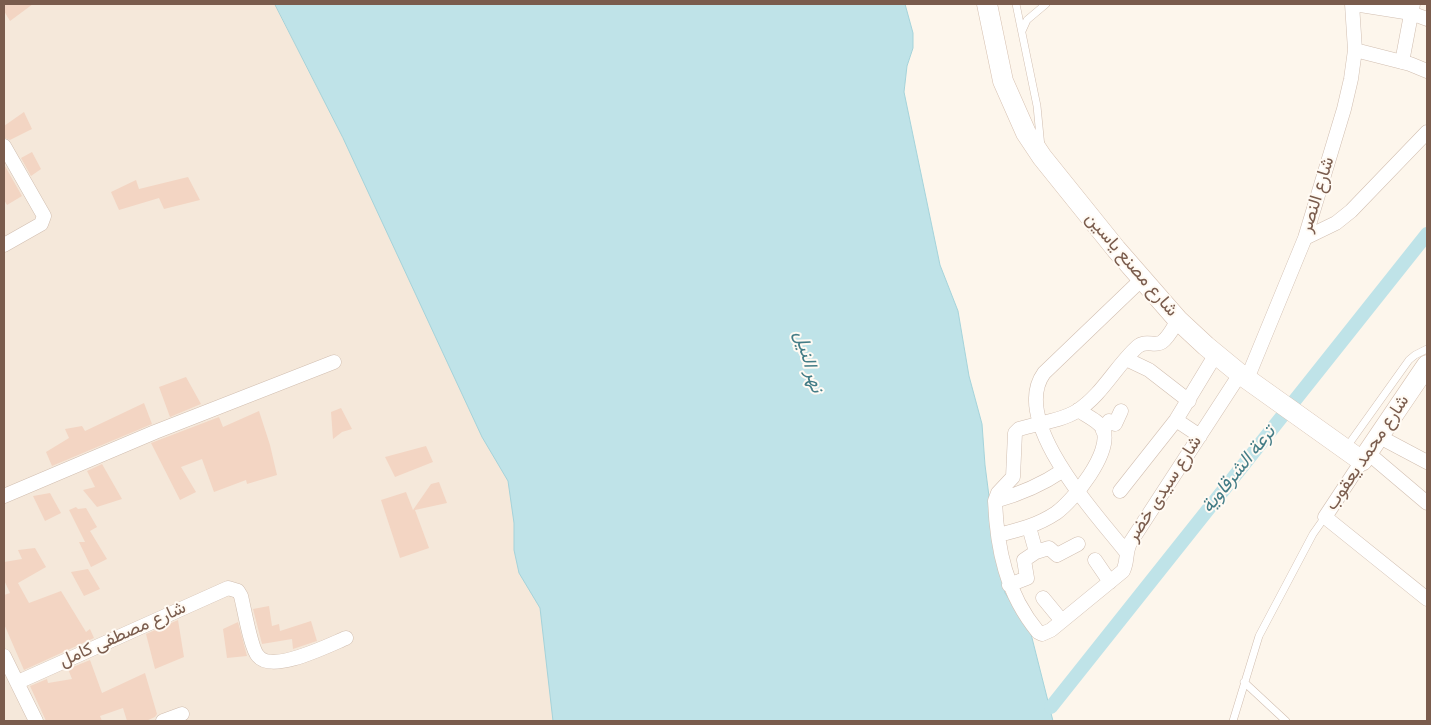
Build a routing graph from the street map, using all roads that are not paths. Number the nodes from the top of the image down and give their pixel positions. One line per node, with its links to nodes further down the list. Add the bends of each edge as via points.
1 (987, 4): 13 (main road, شارع مصنع ياسين, via 1003,81 1018,116)
2 (1016, 4): 7 (lane)
3 (1046, 4): 7 (lane, via 1027,20)
4 (1353, 4): 5 (street); 8 (street, شارع النصر)
5 (1412, 8): 6 (street); 9 (street)
6 (1427, 19)
7 (1021, 31): 13 (lane, via 1037,106)
8 (1354, 50): 9 (street); 14 (street, شارع النصر, via 1344,110)
9 (1402, 62): 10 (street)
10 (1427, 72)
11 (1427, 132): 14 (street, via 1352,211)
12 (4, 146): 15 (street, via 44,216 41,224)
13 (1042, 157): 16 (main road, شارع مصنع ياسين)
14 (1306, 238): 23 (street, شارع النصر)
15 (4, 245)
16 (1142, 279): 17 (main road, شارع مصنع ياسين); 28 (street, via 1038,381 1035,399)
17 (1178, 320): 19 (main road, شارع مصنع ياسين); 20 (street, via 1163,341 1140,344)
18 (1427, 350): 31 (lane, via 1409,360)
19 (1216, 354): 23 (main road, شارع مصنع ياسين); 24 (street)
20 (1126, 359): 24 (street, via 1149,370); 25 (street)
21 (334, 362): 37 (street)
22 (1427, 365): 32 (main road, شارع محمد يعقوب)
23 (1244, 376): 30 (street, شارع سيدى خضر); 31 (main road, شارع مصنع ياسين)
24 (1189, 401): 27 (street)
25 (1078, 410): 28 (street); 29 (street, via 1100,425)
26 (1121, 411): 29 (street, via 1114,424 1109,422)
27 (1176, 420): 30 (street); 35 (street)
28 (1040, 423): 34 (street); 38 (street, via 1019,429 1014,436 1013,477)
29 (1103, 431): 36 (street, via 1101,453)
30 (1200, 436): 45 (street, شارع سيدى خضر)
31 (1346, 449): 32 (main road, شارع مصنع ياسين)
32 (1369, 450): 33 (street); 39 (street); 40 (street, شارع محمد يعقوب)
33 (1427, 462)
34 (1062, 471): 36 (street); 38 (street, via 1020,495)
35 (1120, 491)
36 (1078, 492): 41 (street, via 1056,513); 45 (street)
37 (4, 496)
38 (995, 501): 42 (street)
39 (1427, 502)
40 (1325, 517): 50 (street); 55 (lane, via 1259,636)
41 (1029, 527): 42 (street); 44 (street)
42 (998, 535): 48 (street)
43 (1078, 544): 44 (street, via 1057,555 1049,548)
44 (1036, 552): 48 (street, via 1024,560 1027,578)
45 (1126, 552): 47 (street, شارع سيدى خضر, via 1127,565)
46 (1095, 560): 47 (street)
47 (1110, 582): 51 (street, شارع سيدى خضر)
48 (1009, 586): 51 (street, شارع سيدى خضر, via 1024,614 1042,634)
49 (1043, 598): 51 (street)
50 (1427, 599)
51 (1062, 621)
52 (346, 638): 54 (street, شارع مصطفى كامل, via 302,656 265,661 255,652 241,596 238,591 228,588)
53 (4, 656): 54 (street)
54 (18, 682): 57 (street)
55 (1244, 682): 59 (lane); 60 (lane)
56 (182, 714): 58 (street)
57 (36, 721)
58 (163, 721)
59 (1233, 721)
60 (1286, 721)

